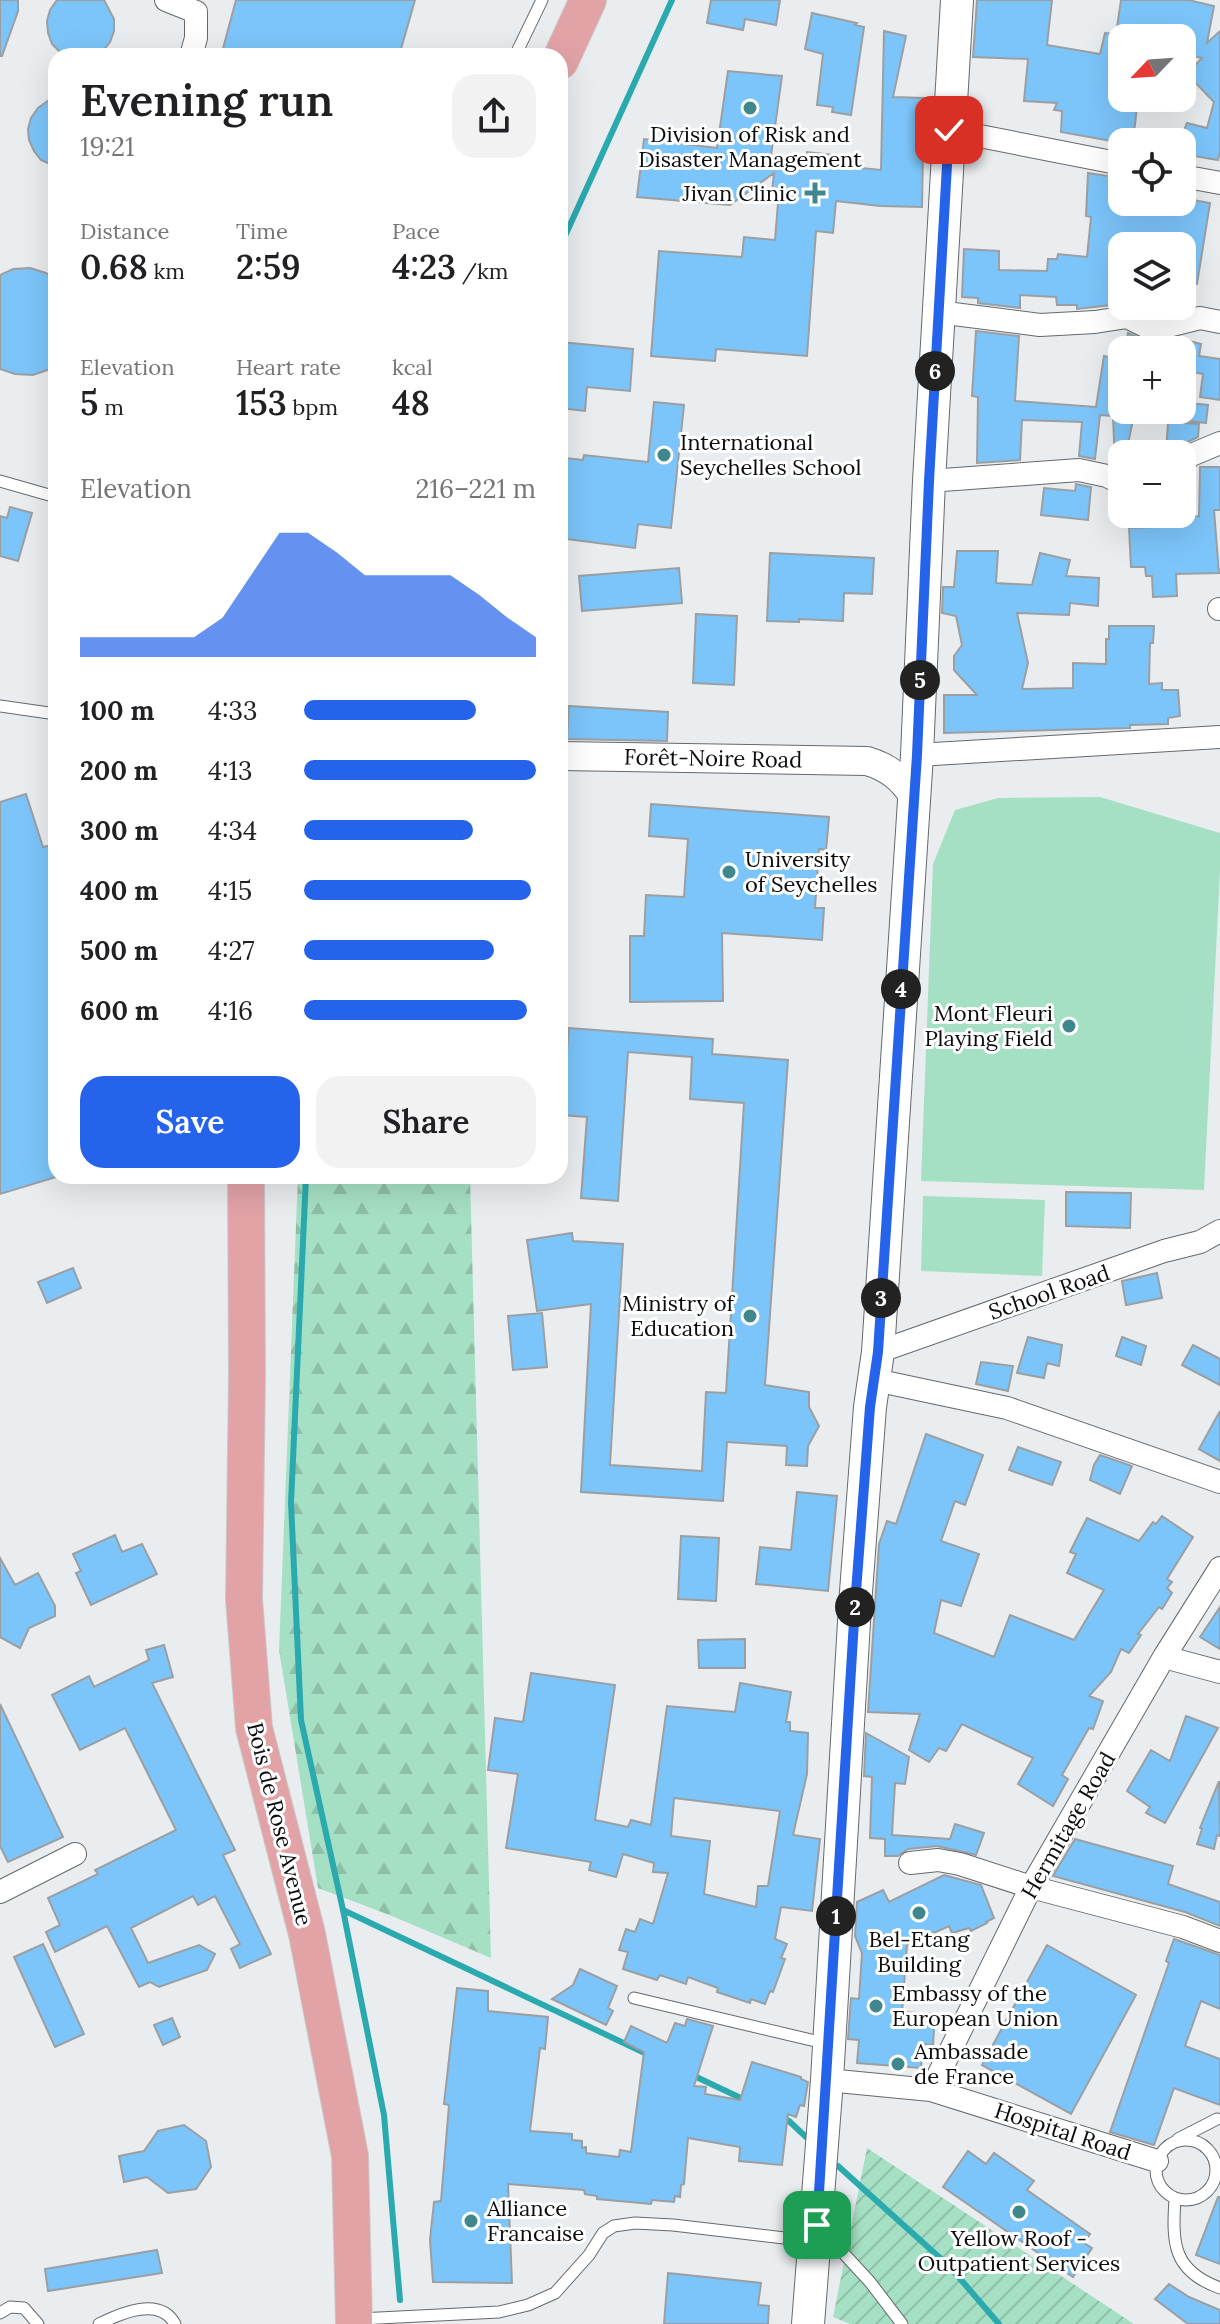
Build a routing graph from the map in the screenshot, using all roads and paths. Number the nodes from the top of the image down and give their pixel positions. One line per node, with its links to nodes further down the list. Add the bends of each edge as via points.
1 (166, 0): 5 (street, via 196,12)
2 (588, 0): 7 (main road)
3 (957, 0): 8 (main road)
4 (540, 2): 6 (lane)
5 (193, 48)
6 (519, 48)
7 (566, 48)
8 (949, 130): 9 (street); 12 (main road)
9 (1108, 161)
10 (1196, 179): 11 (street)
11 (1220, 183)
12 (938, 312): 13 (street, via 1040,325 1127,317 1147,327 1200,318); 18 (main road)
13 (1220, 322)
14 (1220, 443): 15 (street)
15 (1196, 453)
16 (1108, 477): 18 (street, via 1079,470)
17 (0, 481): 19 (lane)
18 (929, 481): 23 (main road)
19 (48, 495)
20 (0, 706): 21 (lane)
21 (48, 713)
22 (1220, 737): 23 (street)
23 (917, 742): 25 (street, Forêt-Noire Road, via 903,743); 26 (main road)
24 (568, 756): 25 (street, Forêt-Noire Road)
25 (867, 761): 26 (street, Forêt-Noire Road, via 895,773)
26 (914, 797): 29 (main road)
27 (246, 1184): 50 (main road, Bois de Rose Avenue, via 244,1599 254,1728 307,1934 350,2156)
28 (1220, 1231): 29 (street, School Road)
29 (876, 1366): 30 (street); 40 (main road, via 855,1605)
30 (1220, 1482)
31 (1220, 1568): 32 (street, Hermitage Road)
32 (1164, 1657): 33 (street); 36 (street, Hermitage Road)
33 (1220, 1672)
34 (75, 1854): 37 (street)
35 (910, 1863): 36 (street, via 960,1864)
36 (1031, 1887): 38 (street); 42 (street, Hermitage Road)
37 (0, 1892)
38 (1220, 1941)
39 (634, 1998): 40 (lane)
40 (828, 2044): 41 (main road)
41 (827, 2080): 42 (street, Hospital Road); 47 (main road)
42 (931, 2090): 45 (street, Hospital Road)
43 (1217, 2119): 44 (lane)
44 (1174, 2141): 45 (lane); 46 (lane, via 1201,2142 1217,2164 1210,2190 1198,2198)
45 (1157, 2161): 46 (lane, via 1161,2187)
46 (1175, 2199): 48 (lane, via 1173,2230 1183,2264 1201,2281)
47 (816, 2233): 50 (lane, via 614,2226 555,2293 528,2305 499,2312); 54 (main road); 55 (lane, via 870,2282)
48 (1220, 2288)
49 (0, 2313): 51 (lane, via 24,2308)
50 (354, 2322)
51 (38, 2324)
52 (99, 2324): 53 (lane, via 148,2309 171,2316)
53 (175, 2324)
54 (808, 2324)
55 (902, 2324)

